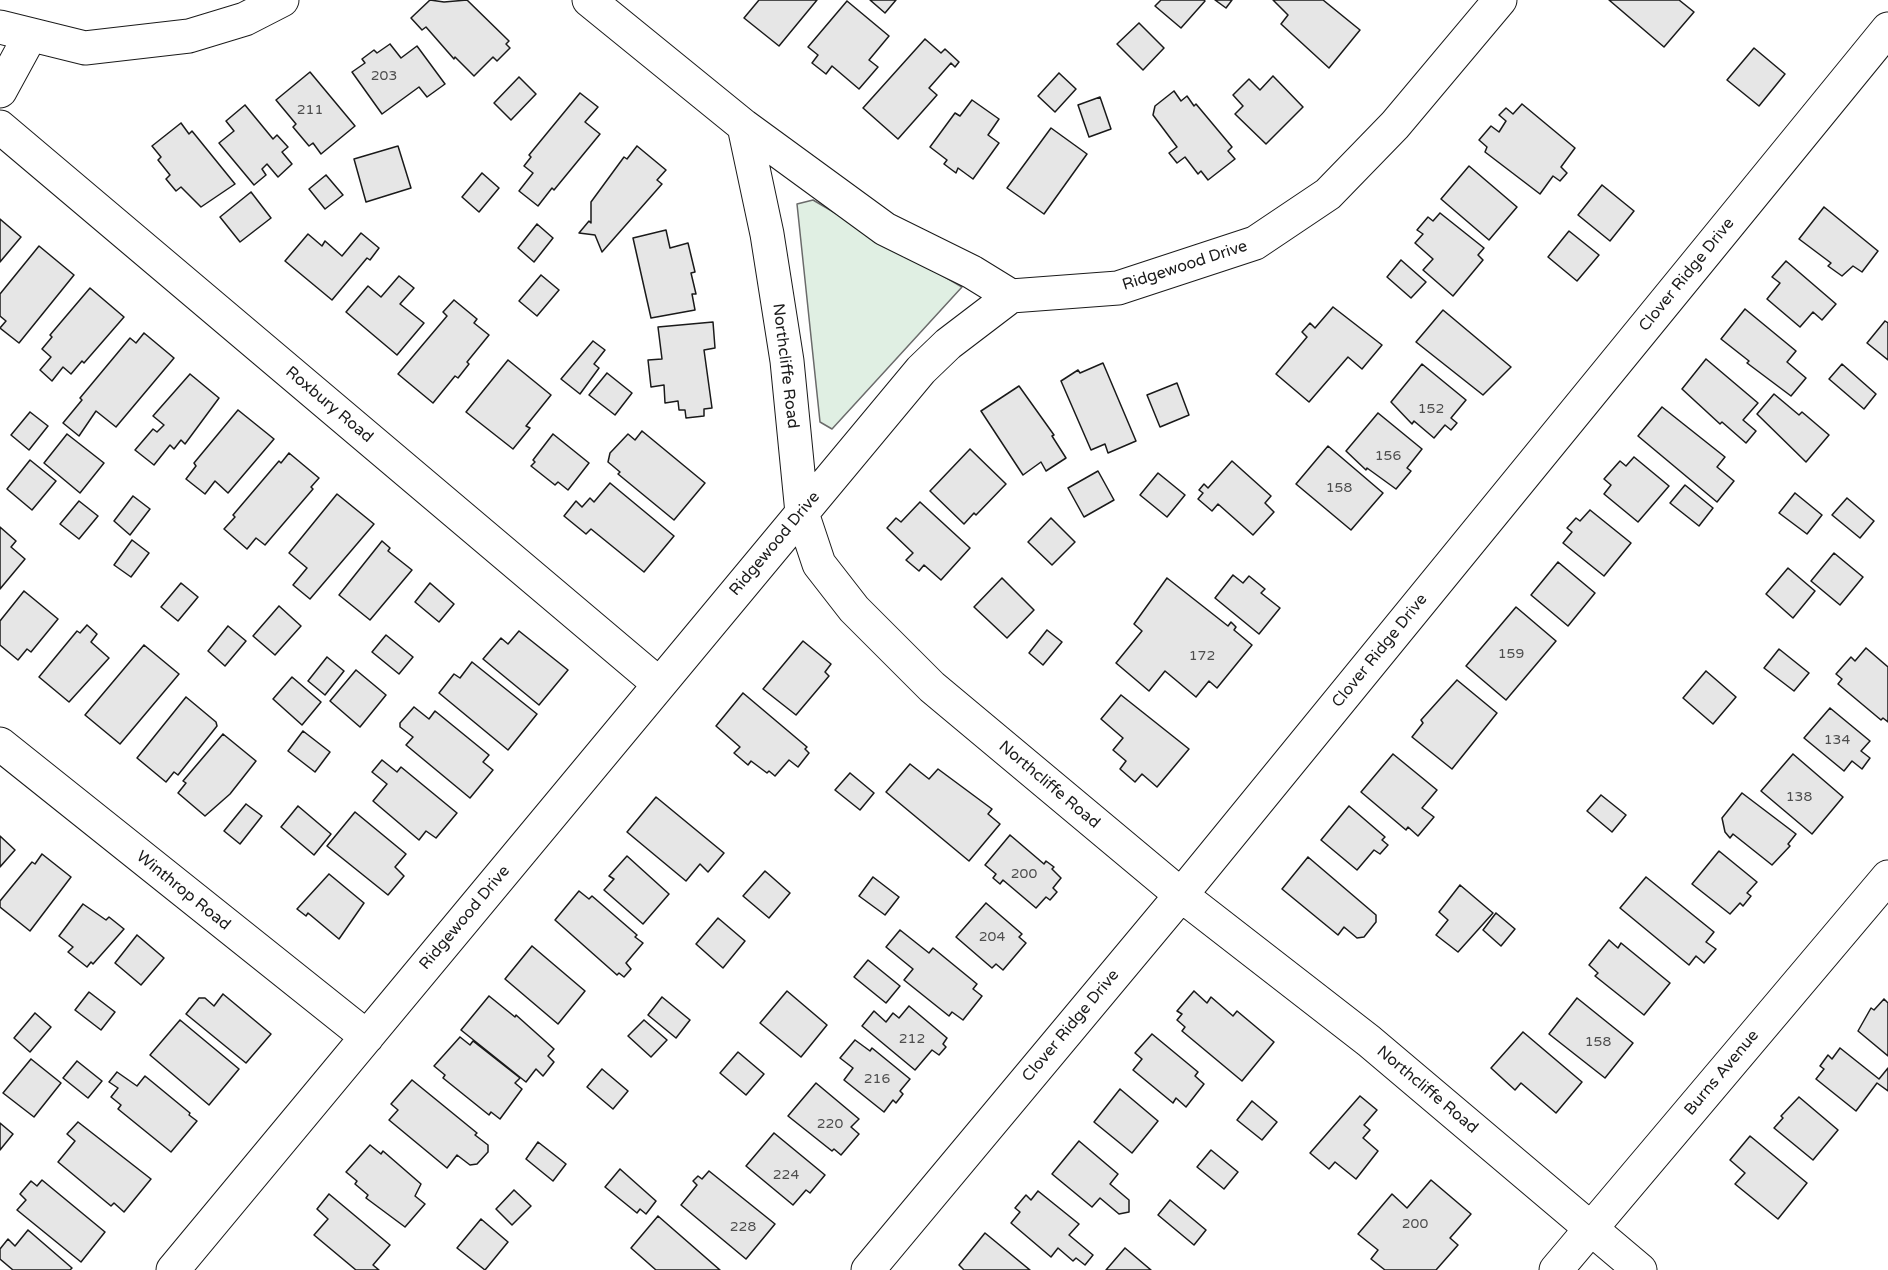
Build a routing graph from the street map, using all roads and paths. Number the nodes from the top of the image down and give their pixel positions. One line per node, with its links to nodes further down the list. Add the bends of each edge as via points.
1 (282, 0): 5 (street, via 245,19 189,36 85,48)
2 (589, 0): 7 (street)
3 (1500, 0): 9 (street, Ridgewood Drive, via 1395,125 1328,194 1255,243 1118,288)
4 (1888, 29): 14 (street, Clover Ridge Drive)
5 (15, 32): 6 (street)
6 (0, 91)
7 (744, 126): 9 (street, via 885,229); 10 (street, Northcliffe Road, via 767,234 787,361)
8 (0, 127): 11 (street, Roxbury Road)
9 (1011, 296): 10 (street, Ridgewood Drive, via 921,370)
10 (802, 513): 11 (street, Ridgewood Drive); 14 (street, Northcliffe Road, via 819,564 854,609 932,687)
11 (659, 684): 15 (street, Ridgewood Drive)
12 (0, 744): 15 (street, Winthrop Road)
13 (1888, 877): 16 (street, Burns Avenue)
14 (1181, 895): 16 (street, Northcliffe Road, via 1369,1041); 18 (street, Clover Ridge Drive)
15 (367, 1037): 17 (street, Ridgewood Drive)
16 (1591, 1229): 19 (street, Burns Avenue); 20 (street, Northcliffe Road)
17 (173, 1270)
18 (868, 1270)
19 (1556, 1270)
20 (1640, 1270)

